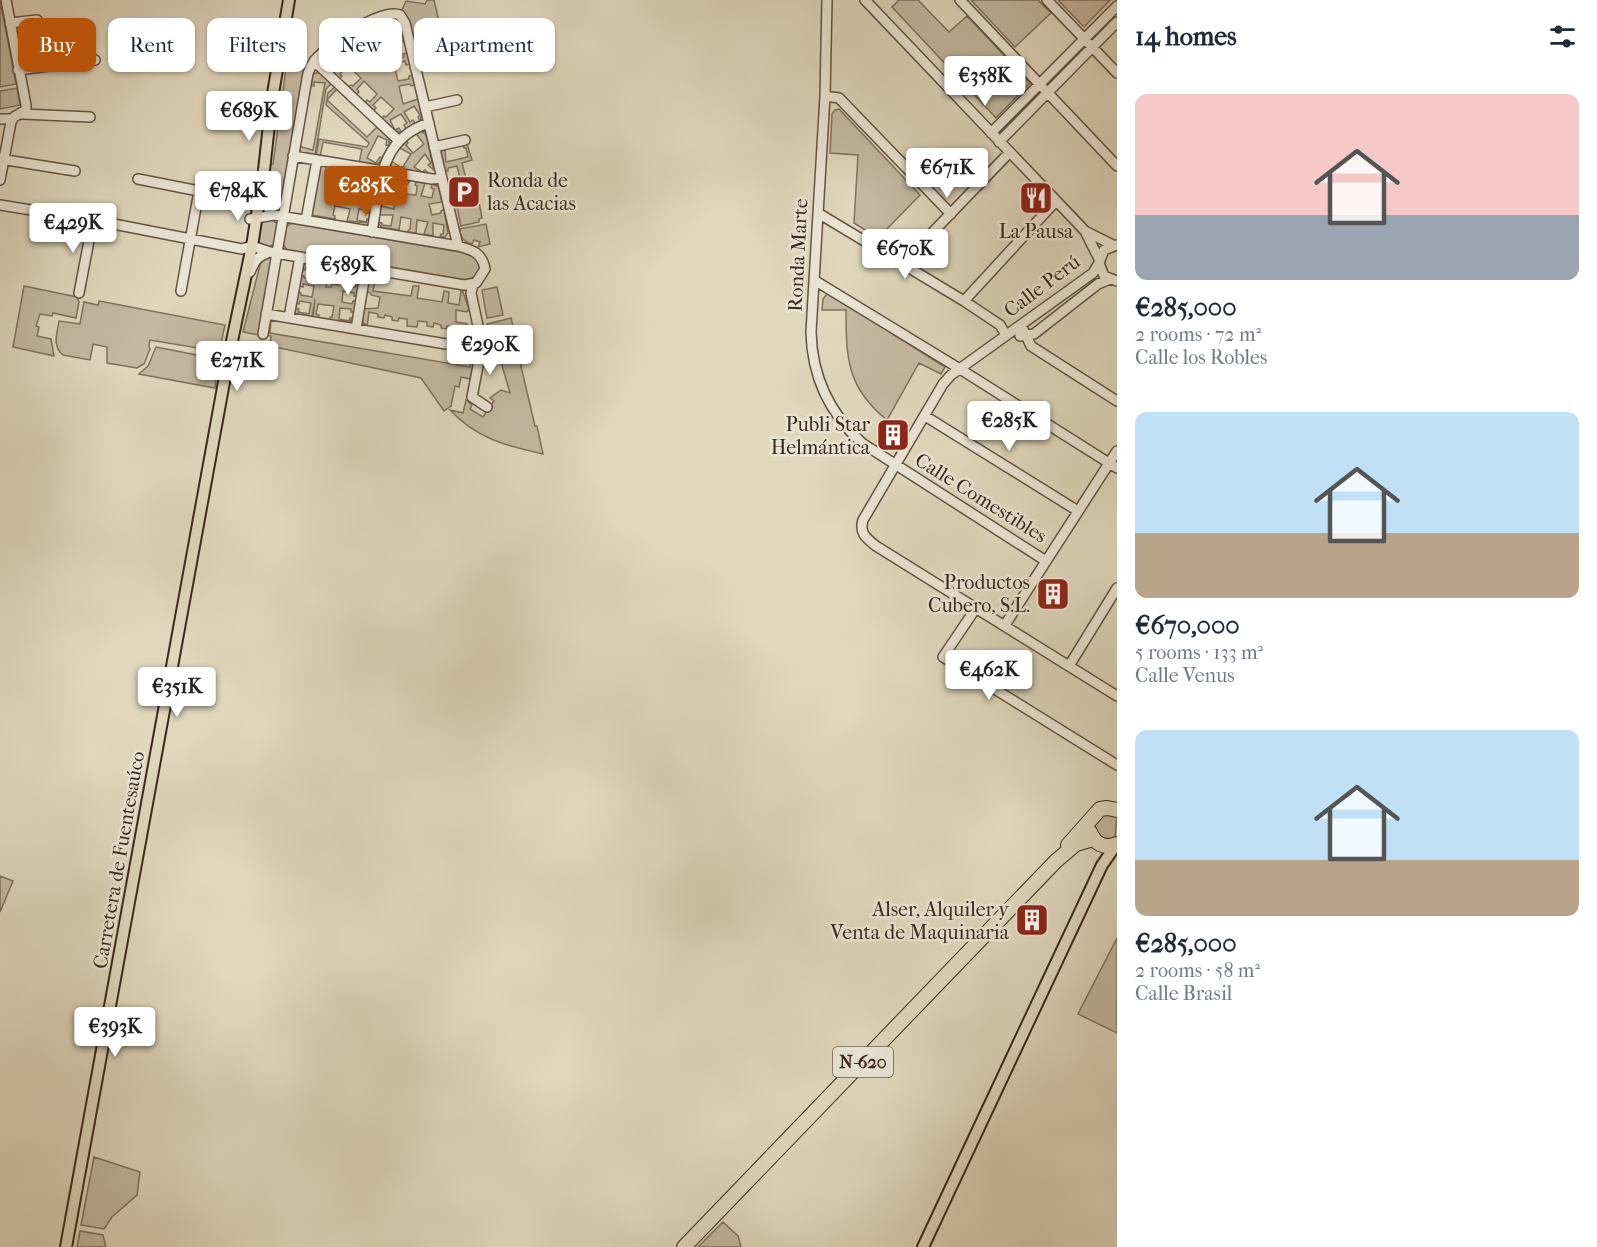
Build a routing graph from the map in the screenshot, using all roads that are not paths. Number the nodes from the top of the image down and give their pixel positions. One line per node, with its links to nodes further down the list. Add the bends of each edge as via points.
1 (6, 0): 12 (street)
2 (289, 0): 24 (main road)
3 (827, 0): 9 (street, Ronda Marte)
4 (833, 0): 9 (street, Ronda Marte)
5 (866, 0): 32 (street)
6 (960, 0): 21 (street)
7 (1047, 0): 13 (street)
8 (1117, 6): 13 (street)
9 (828, 13): 23 (street, Ronda Marte)
10 (18, 22): 12 (street)
11 (1117, 22): 14 (street)
12 (10, 23): 17 (street)
13 (1084, 39): 14 (street); 21 (street)
14 (1092, 47): 20 (street); 22 (street)
15 (414, 59): 16 (street, via 405,23 396,13 389,13 351,31)
16 (314, 61): 33 (street); 38 (street, via 306,82)
17 (18, 70)
18 (18, 72): 27 (street, via 26,105)
19 (417, 72): 26 (street)
20 (1117, 73)
21 (1040, 84): 22 (street); 32 (street)
22 (1048, 93): 35 (street); 41 (street)
23 (825, 96): 50 (street, Ronda Marte); 51 (street, via 839,98)
24 (272, 98): 42 (main road); 53 (main road)
25 (457, 100): 26 (street)
26 (425, 107): 31 (street)
27 (23, 114): 28 (street); 29 (street)
28 (90, 117)
29 (12, 118): 30 (street); 39 (street)
30 (0, 119)
31 (429, 123): 33 (street); 36 (street)
32 (991, 133): 35 (street)
33 (398, 140): 44 (street)
34 (465, 140): 36 (street)
35 (999, 142): 37 (street)
36 (434, 147): 45 (street)
37 (1010, 153): 48 (street); 51 (street)
38 (293, 156): 40 (street); 52 (street)
39 (2, 159): 43 (street); 47 (street)
40 (316, 160): 44 (street); 55 (street)
41 (1117, 166)
42 (264, 170): 52 (street, via 264,199 267,207); 53 (main road)
43 (75, 171)
44 (383, 172): 45 (street); 57 (street)
45 (442, 178): 60 (street)
46 (138, 179): 58 (street, via 200,191)
47 (0, 180)
48 (1056, 201): 56 (street); 73 (street)
49 (0, 205): 54 (street)
50 (818, 213): 65 (street); 67 (street, Ronda Marte)
51 (951, 214): 65 (street)
52 (279, 216): 53 (street); 55 (street); 62 (street)
53 (253, 218): 61 (main road)
54 (93, 220): 58 (street); 72 (street)
55 (306, 220): 57 (street)
56 (1085, 231): 59 (street); 64 (street)
57 (372, 232): 60 (street)
58 (190, 239): 61 (street); 71 (street)
59 (1115, 245): 64 (street, Calle Perú, via 1104,250)
60 (458, 246): 69 (street, via 477,252 484,261 482,277)
61 (248, 247): 62 (street); 70 (main road, Carretera de Fuentesaúco); 82 (main road, Carretera de Fuentesaúco)
62 (274, 252): 63 (street); 70 (street, via 260,255 255,261); 74 (street)
63 (300, 257): 66 (street); 75 (street)
64 (1099, 261): 68 (street, via 1100,270); 76 (street, Calle Perú, via 1093,273)
65 (903, 264): 73 (street)
66 (366, 268): 69 (street); 77 (street)
67 (814, 280): 83 (street); 88 (street, Ronda Marte, via 812,347 819,381 849,431)
68 (1113, 280): 80 (street, Calle Perú, via 1098,284)
69 (473, 285): 81 (street, via 471,293)
70 (244, 288): 82 (main road, Carretera de Fuentesaúco)
71 (181, 291)
72 (79, 293)
73 (964, 301): 79 (street, via 1000,325)
74 (267, 314): 75 (street); 78 (street)
75 (289, 317): 77 (street)
76 (1021, 326): 79 (street, Calle Perú); 80 (street)
77 (356, 329): 81 (street)
78 (263, 334)
79 (1006, 335): 80 (street, Calle Perú); 83 (street, Calle Perú)
80 (1025, 337): 84 (street, via 1031,346)
81 (482, 350): 85 (street, via 472,396)
82 (228, 360): 104 (main road, Carretera de Fuentesaúco)
83 (960, 369): 86 (street, Calle Perú, via 943,384); 89 (street)
84 (1117, 401)
85 (487, 407)
86 (925, 416): 88 (street, Calle Perú); 90 (street)
87 (1117, 451): 89 (street)
88 (896, 466): 91 (street, Calle Comestibles); 93 (street, Calle Perú, via 863,520 861,529 866,538)
89 (1113, 466): 90 (street)
90 (1078, 511): 91 (street)
91 (1046, 561): 94 (street)
92 (1117, 588): 95 (street)
93 (976, 608): 94 (street); 97 (street, via 944,657)
94 (1005, 625): 95 (street)
95 (1069, 666): 96 (street)
96 (1117, 696)
97 (1117, 765)
98 (1114, 805): 99 (highway, N-620, via 1100,809)
99 (1090, 819): 100 (highway); 102 (highway, N-620)
100 (1097, 842): 101 (highway, N-620); 102 (highway, N-620, via 1076,844); 103 (main road)
101 (1116, 844): 103 (main road)
102 (1056, 861): 105 (highway, N-620)
103 (1102, 865): 106 (main road)
104 (66, 1247)
105 (684, 1247)
106 (923, 1247)

